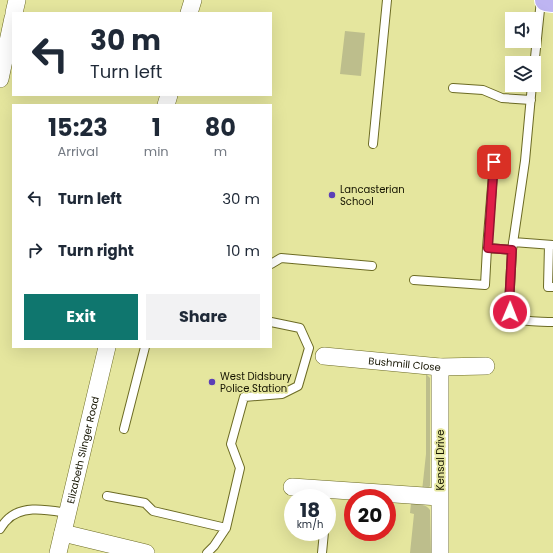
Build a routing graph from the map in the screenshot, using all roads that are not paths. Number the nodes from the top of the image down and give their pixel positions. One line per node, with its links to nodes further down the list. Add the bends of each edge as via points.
1 (17, 0): 7 (street)
2 (193, 0): 8 (street)
3 (387, 0): 15 (lane)
4 (541, 0): 10 (lane)
5 (546, 0): 6 (main road)
6 (553, 1)
7 (14, 12)
8 (189, 12)
9 (12, 23): 11 (street)
10 (535, 56)
11 (0, 79)
12 (453, 88): 14 (lane, via 483,90 502,98)
13 (532, 92): 14 (lane)
14 (531, 100): 18 (lane)
15 (373, 144)
16 (494, 162): 19 (lane)
17 (551, 245): 18 (lane); 23 (lane, via 548,287)
18 (513, 246): 19 (lane); 25 (lane, via 509,305 512,317 526,321)
19 (488, 248): 22 (lane, via 485,285)
20 (272, 263): 21 (lane, via 281,258)
21 (372, 266)
22 (414, 280)
23 (553, 287)
24 (272, 322): 38 (lane, via 300,328 309,348 298,386 282,394 244,397 231,444 240,468)
25 (553, 322)
26 (107, 348): 37 (street, Elizabeth Slinger Road)
27 (145, 348): 31 (lane)
28 (324, 356): 30 (street, Bushmill Close)
29 (486, 366): 30 (street, Bushmill Close)
30 (440, 367): 36 (street, Kensal Drive)
31 (124, 429)
32 (292, 487): 33 (street)
33 (302, 489)
34 (336, 494): 36 (street)
35 (107, 496): 38 (lane, via 145,503 153,511)
36 (439, 496): 47 (street, Kensal Drive)
37 (67, 513): 39 (lane, via 24,510 6,520); 40 (street, Elizabeth Slinger Road)
38 (226, 528): 45 (lane)
39 (0, 529)
40 (63, 533): 42 (street); 43 (street, Elizabeth Slinger Road)
41 (323, 541): 46 (lane)
42 (117, 550): 44 (street)
43 (58, 553)
44 (146, 553)
45 (207, 553)
46 (322, 553)
47 (440, 553)

